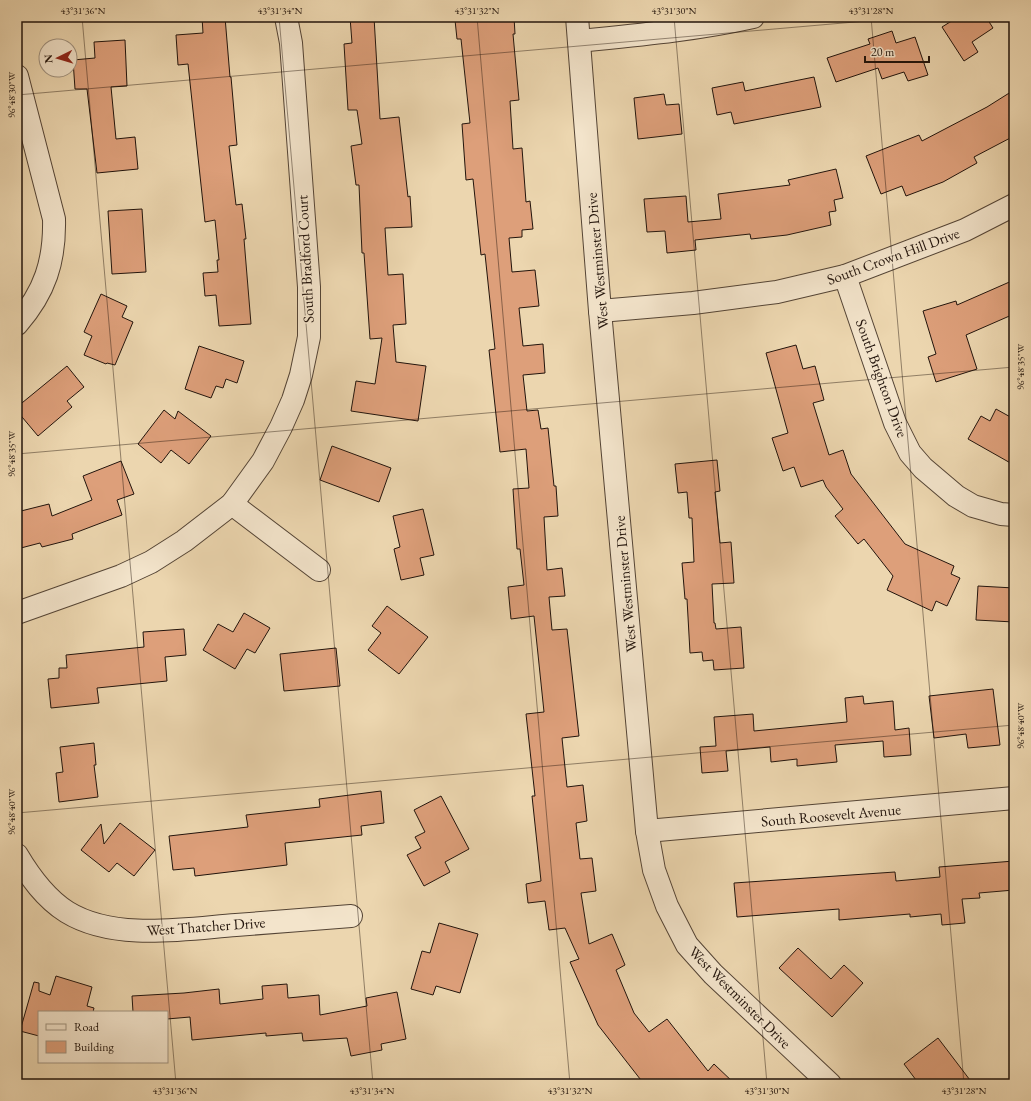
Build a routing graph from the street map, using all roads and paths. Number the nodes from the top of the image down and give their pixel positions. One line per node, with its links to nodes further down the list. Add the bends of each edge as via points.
1 (286, 17): 10 (street, South Bradford Court, via 291,43 310,287 308,337 290,407 263,461)
2 (577, 17): 4 (street, West Westminster Drive)
3 (753, 17): 4 (street, via 666,33)
4 (579, 41): 8 (street, West Westminster Drive)
5 (17, 76): 9 (street, via 54,219 55,238 46,278 29,310)
6 (1014, 205): 7 (street, South Crown Hill Drive, via 965,230)
7 (846, 276): 8 (street, South Crown Hill Drive, via 777,292 694,303); 11 (street, South Brighton Drive, via 895,423 910,453 923,468 956,496 973,506)
8 (600, 311): 15 (street, West Westminster Drive)
9 (17, 324)
10 (232, 504): 12 (street); 13 (street, South Bradford Court, via 184,541 151,562)
11 (1014, 515)
12 (319, 570)
13 (17, 613)
14 (1014, 798): 15 (street, South Roosevelt Avenue)
15 (647, 831): 18 (street, West Westminster Drive, via 654,870 667,906 687,945 713,974)
16 (17, 856): 17 (street, West Thatcher Drive, via 28,875 48,897 67,912 94,924 156,932)
17 (351, 916)
18 (830, 1084)

